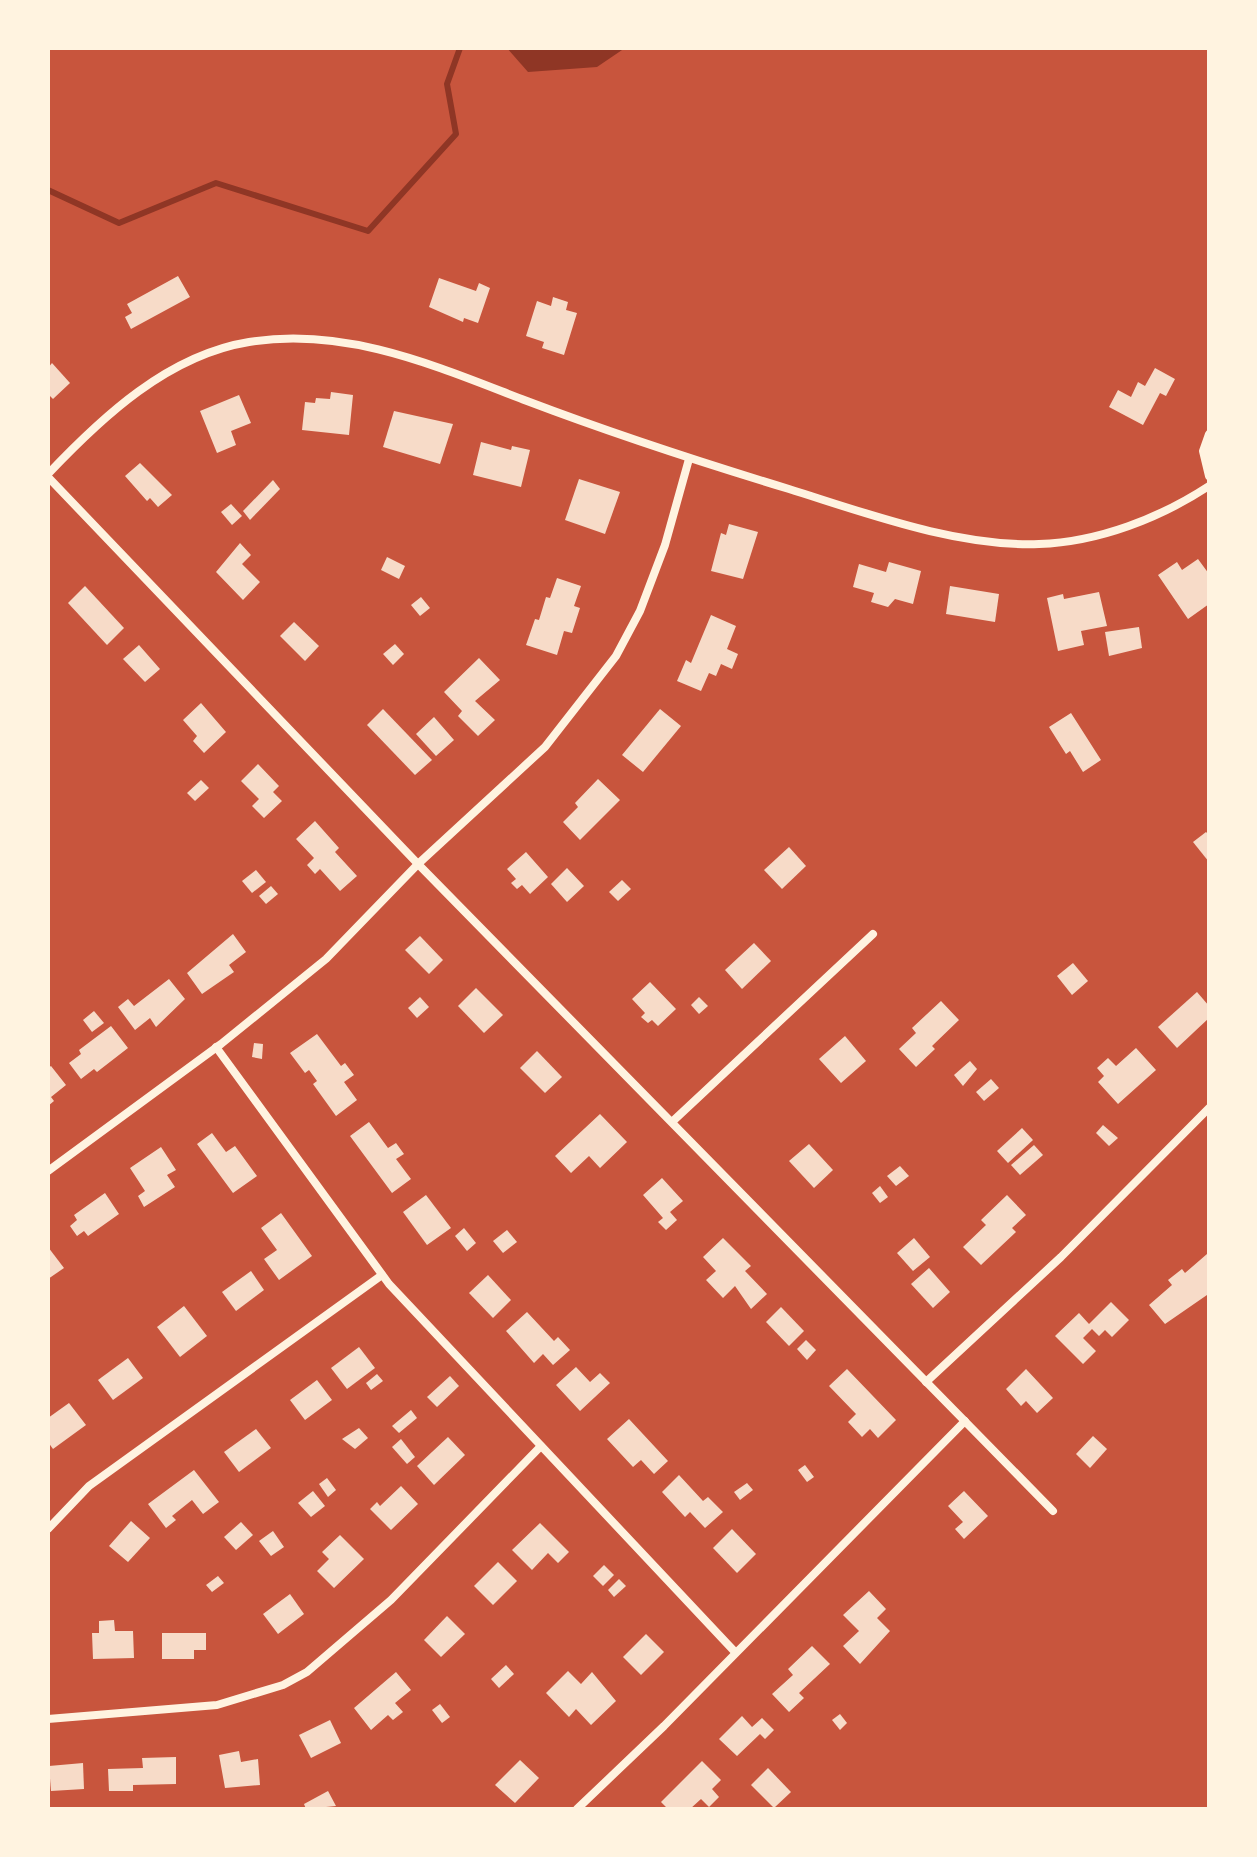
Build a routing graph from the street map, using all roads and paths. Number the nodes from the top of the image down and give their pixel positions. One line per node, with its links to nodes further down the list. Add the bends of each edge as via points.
1 (1209, 434): 4 (street, via 1203,451)
2 (689, 459): 3 (street, via 363,344 284,339 204,354 158,378 108,415); 5 (street, via 895,523 1038,544 1086,538 1140,522); 6 (street, via 665,545 616,656 545,747)
3 (48, 475): 6 (street)
4 (1209, 476)
5 (1209, 486)
6 (418, 864): 8 (street, via 326,959); 10 (street)
7 (873, 934): 10 (street)
8 (216, 1047): 11 (street); 12 (street)
9 (1209, 1108): 13 (street, via 1061,1257)
10 (673, 1121): 13 (street)
11 (48, 1171)
12 (382, 1275): 15 (street); 17 (street, via 89,1486)
13 (926, 1382): 14 (street)
14 (965, 1421): 16 (street); 18 (street)
15 (541, 1446): 18 (street); 19 (street, via 391,1600 307,1672 217,1705)
16 (1053, 1511)
17 (48, 1529)
18 (735, 1652): 20 (street)
19 (48, 1719)
20 (577, 1809)

